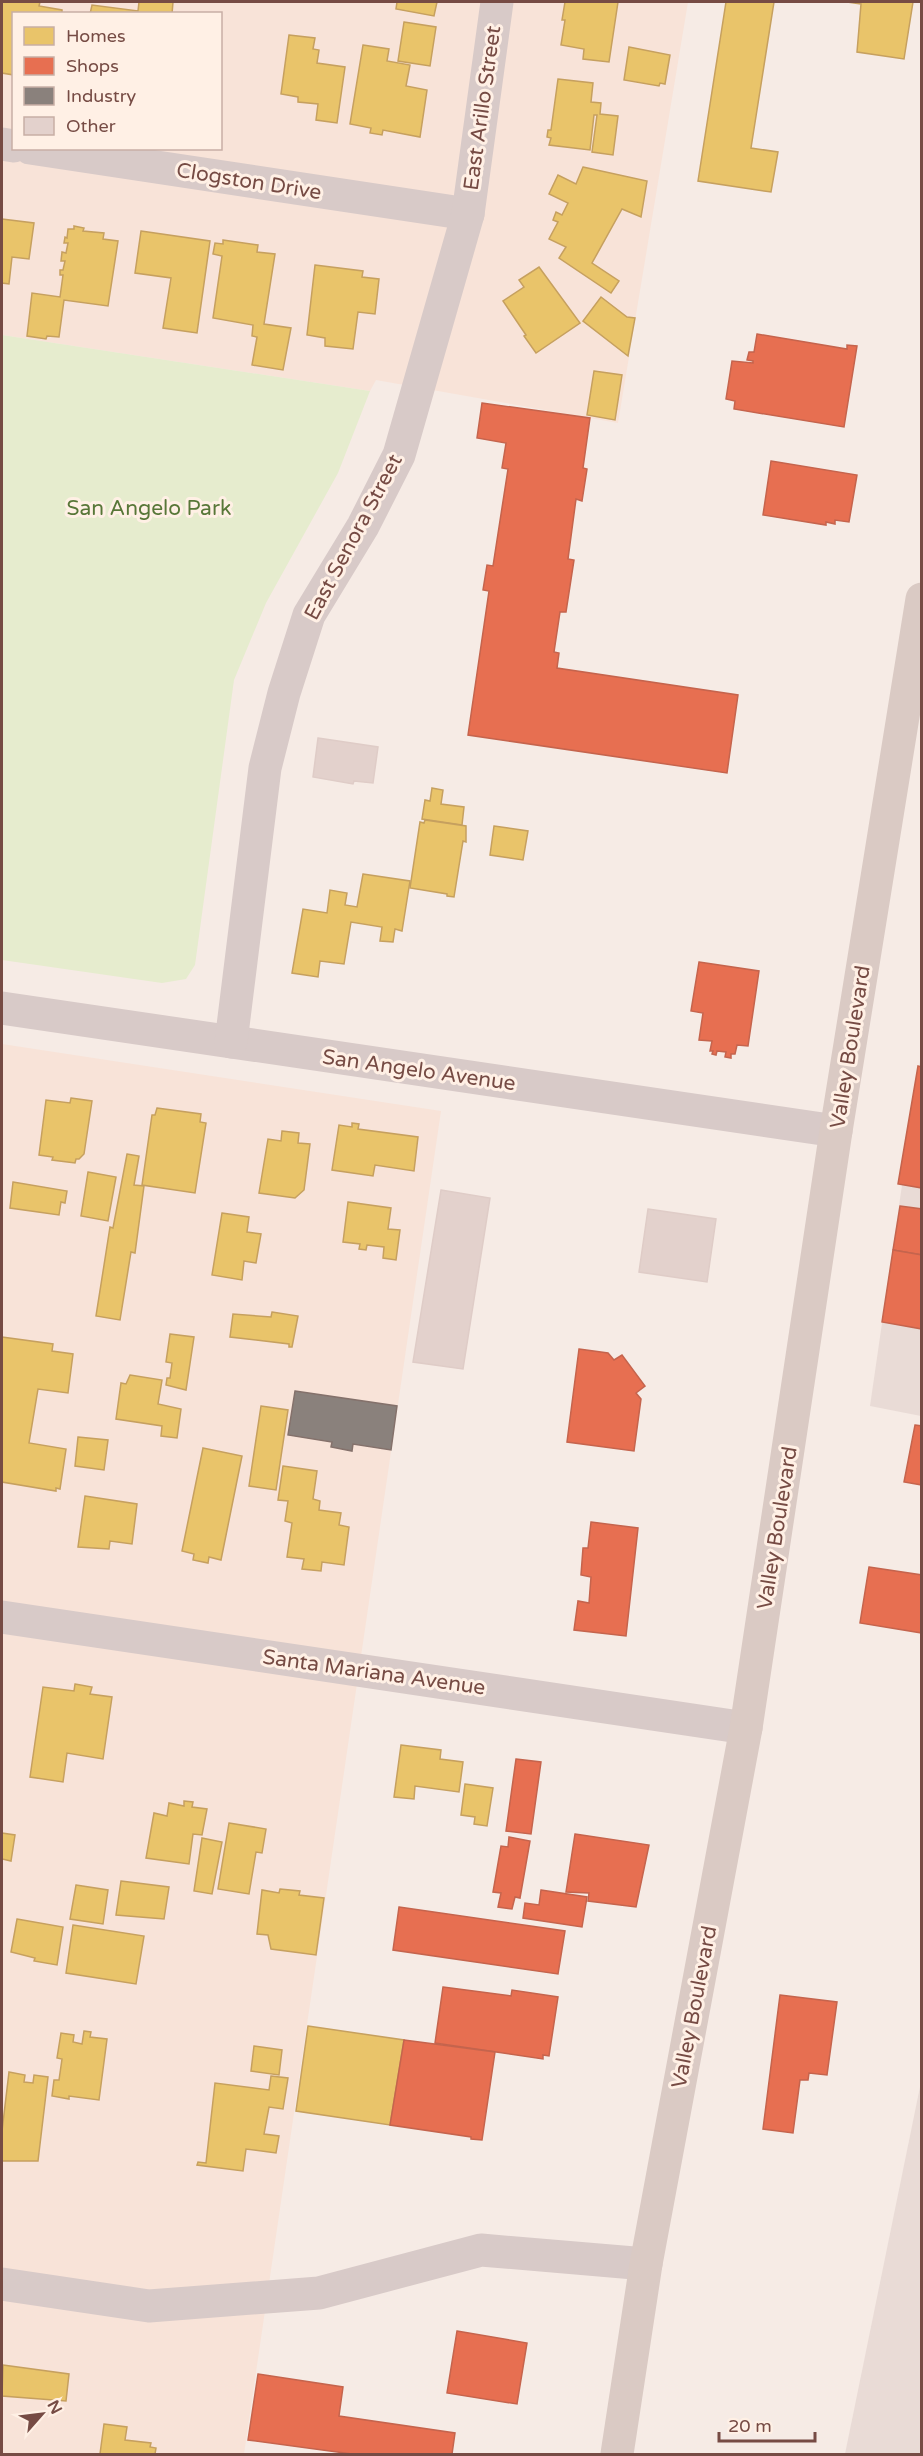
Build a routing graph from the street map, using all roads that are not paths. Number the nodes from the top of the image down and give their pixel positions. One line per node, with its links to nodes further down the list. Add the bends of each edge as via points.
1 (497, 2): 3 (street, East Arillo Street)
2 (43, 150): 3 (street, Clogston Drive)
3 (468, 214): 6 (street, East Senora Street, via 399,455 363,526 309,615 284,693 265,768)
4 (921, 599): 7 (main road, Valley Boulevard)
5 (2, 1008): 6 (street, San Angelo Avenue)
6 (231, 1042): 7 (street, San Angelo Avenue)
7 (836, 1131): 9 (main road, Valley Boulevard)
8 (2, 1617): 9 (street, Santa Mariana Avenue)
9 (746, 1728): 10 (main road, Valley Boulevard)
10 (646, 2264): 11 (street, via 482,2250 319,2293 149,2306); 12 (main road, Valley Boulevard)
11 (2, 2284)
12 (617, 2454)

